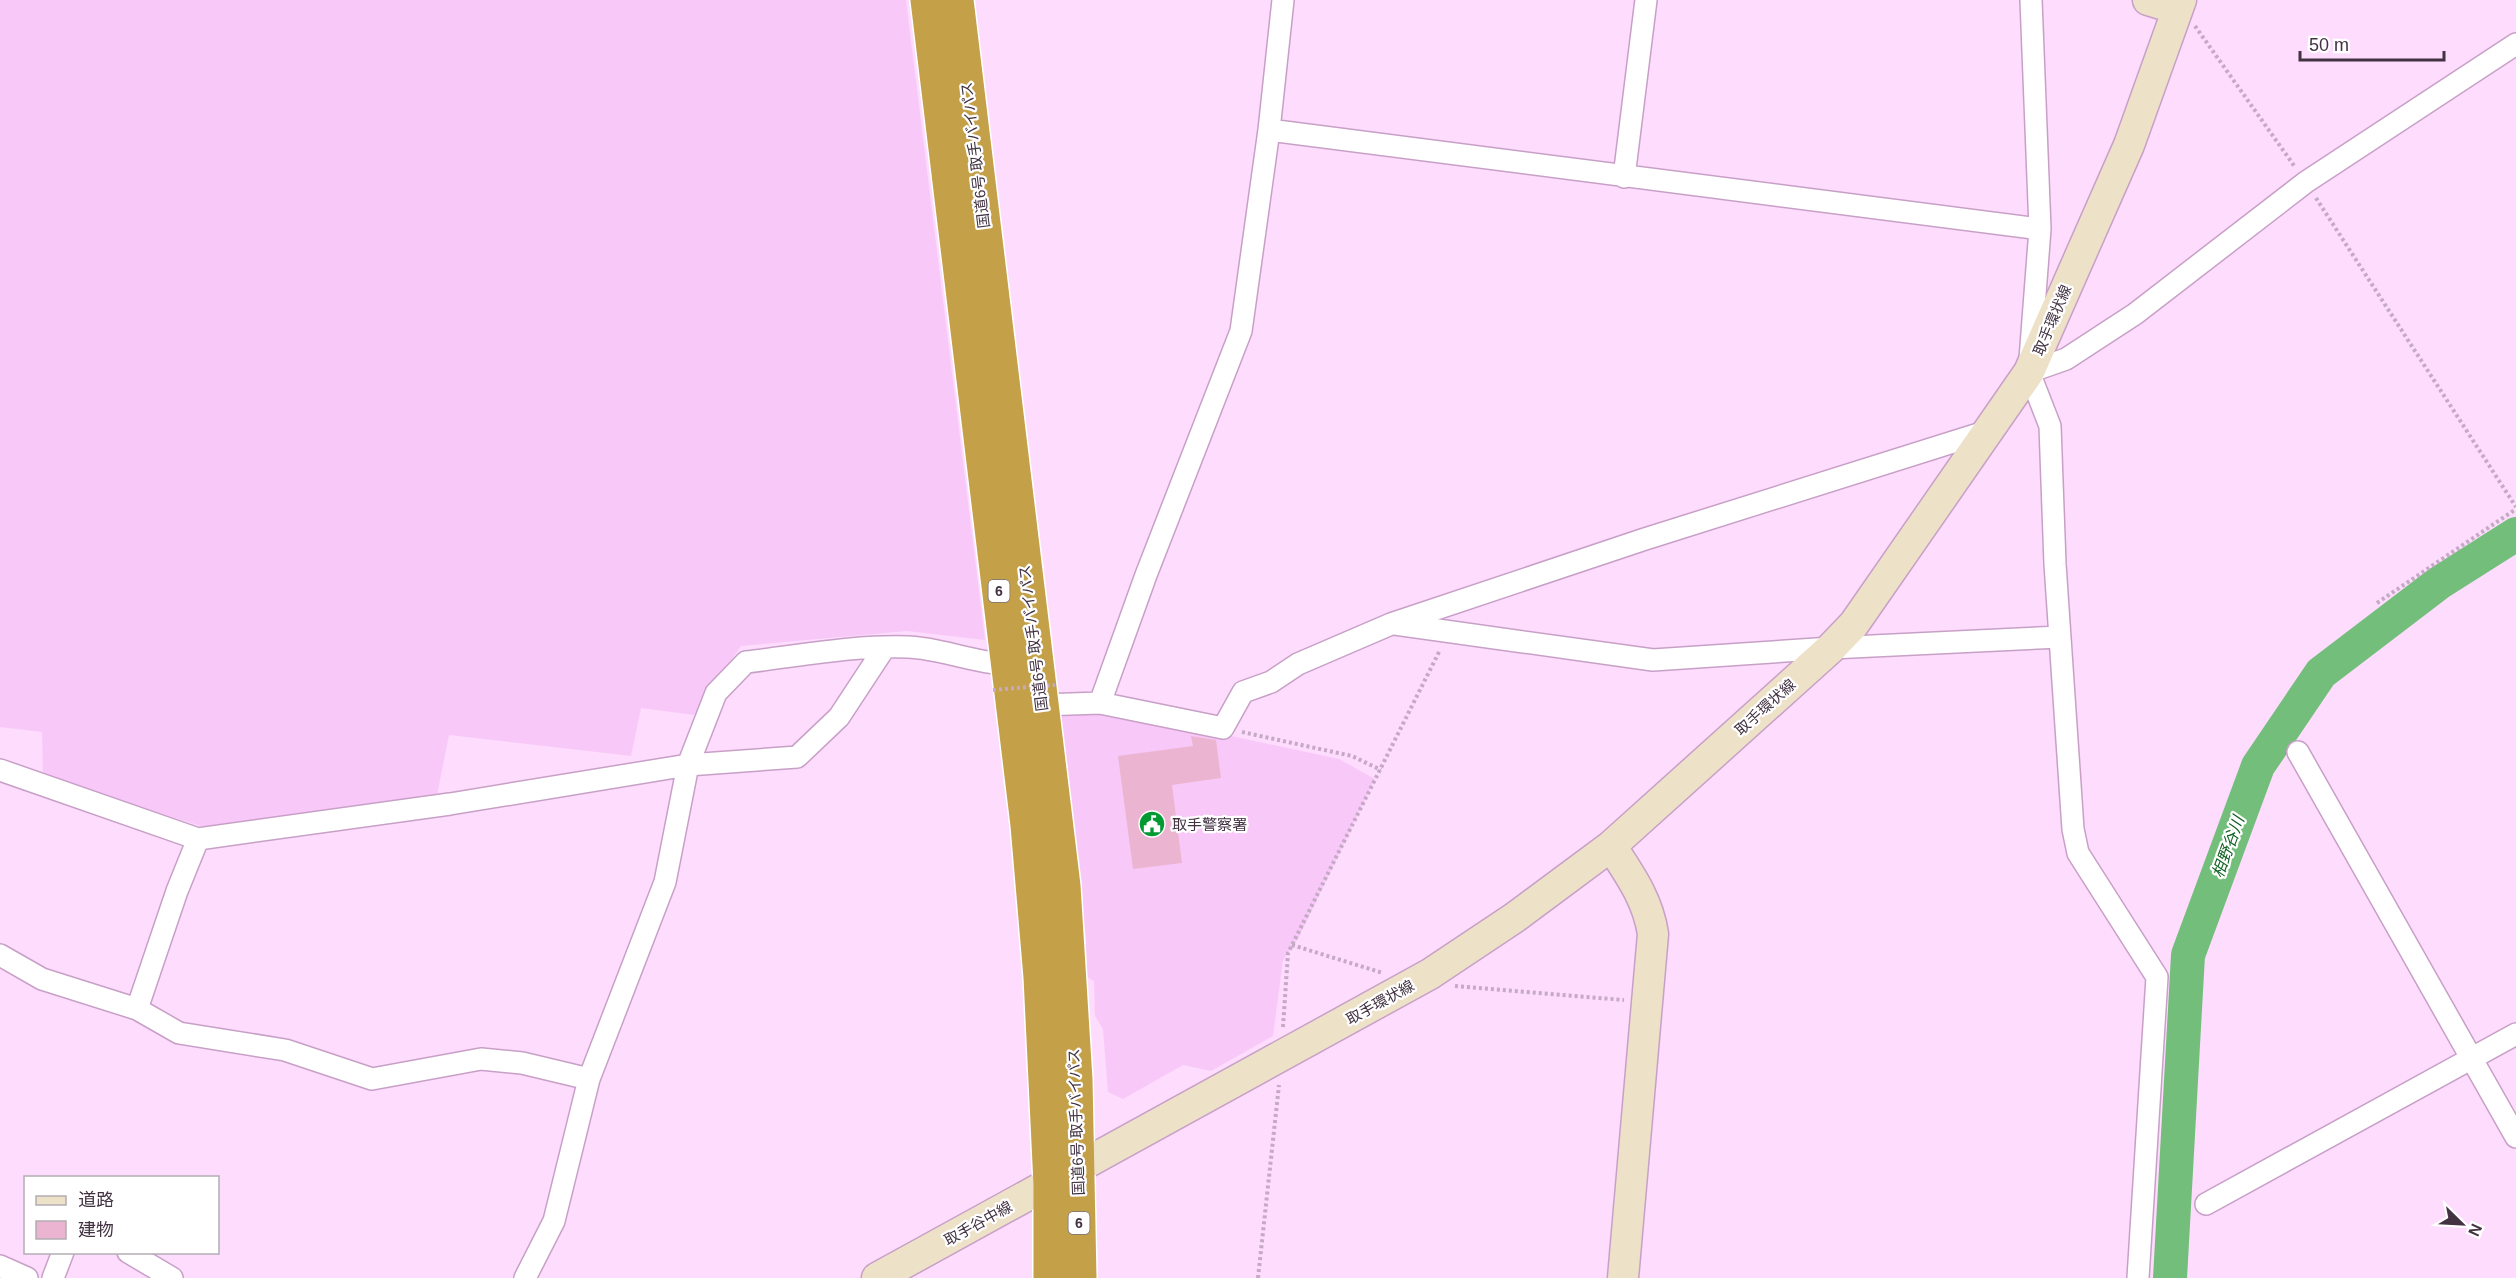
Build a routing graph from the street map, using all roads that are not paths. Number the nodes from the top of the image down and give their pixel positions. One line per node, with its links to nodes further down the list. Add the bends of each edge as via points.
1 (927, 0): 18 (highway, 国道6号 取手バイパス / 6)
2 (957, 0): 18 (highway, 国道6号 取手バイパス / 6)
3 (1283, 0): 9 (street)
4 (1646, 0): 10 (street)
5 (2031, 0): 11 (street)
6 (2148, 0): 7 (street)
7 (2179, 5): 12 (street, 取手環状線, via 2129,145)
8 (2516, 44): 12 (street, via 2306,182 2135,314 2066,359)
9 (1269, 130): 10 (street); 19 (street, via 1240,331)
10 (1624, 177): 11 (street)
11 (2040, 229): 12 (street)
12 (2030, 372): 13 (street, 取手環状線); 15 (street, via 2050,426)
13 (1988, 431): 14 (street); 17 (street, 取手環状線, via 1854,624)
14 (1391, 624): 17 (street, via 1653,660); 19 (street, via 1243,692 1223,728)
15 (2060, 637): 17 (street); 45 (street, via 2073,830 2078,853 2157,977)
16 (885, 647): 18 (street, via 910,647); 21 (street, via 839,717 796,757); 21 (street, via 746,662 716,693)
17 (1830, 648): 24 (street, 取手環状線)
18 (1027, 681): 19 (street); 31 (highway, 国道6号 取手バイパス / 6, via 1064,886); 32 (highway, 国道6号 取手バイパス / 6, via 1027,825 1040,977)
19 (1100, 703)
20 (2298, 752): 28 (street)
21 (688, 765): 23 (street, via 450,804); 29 (street, via 666,882)
22 (0, 770): 23 (street)
23 (198, 839): 26 (street)
24 (1611, 846): 31 (street, 取手環状線, via 1514,918 1415,982); 44 (street, via 1640,890 1653,934)
25 (0, 955): 26 (street, via 42,979)
26 (137, 1009): 29 (street, via 179,1033 285,1050 372,1079 481,1059 522,1063)
27 (2516, 1034): 28 (street)
28 (2472, 1058): 30 (street); 33 (street)
29 (589, 1079): 40 (street, via 554,1221)
30 (2516, 1137)
31 (1078, 1168): 32 (street, 取手谷中線); 43 (highway, 国道6号 取手バイパス / 6)
32 (1050, 1184): 41 (street, 取手谷中線); 42 (highway, 国道6号 取手バイパス / 6)
33 (2206, 1204)
34 (62, 1254): 38 (street)
35 (131, 1254): 39 (street)
36 (0, 1266): 37 (street)
37 (27, 1278)
38 (52, 1278)
39 (172, 1278)
40 (525, 1278)
41 (877, 1278)
42 (1050, 1278)
43 (1080, 1278)
44 (1623, 1278)
45 (2138, 1278)

